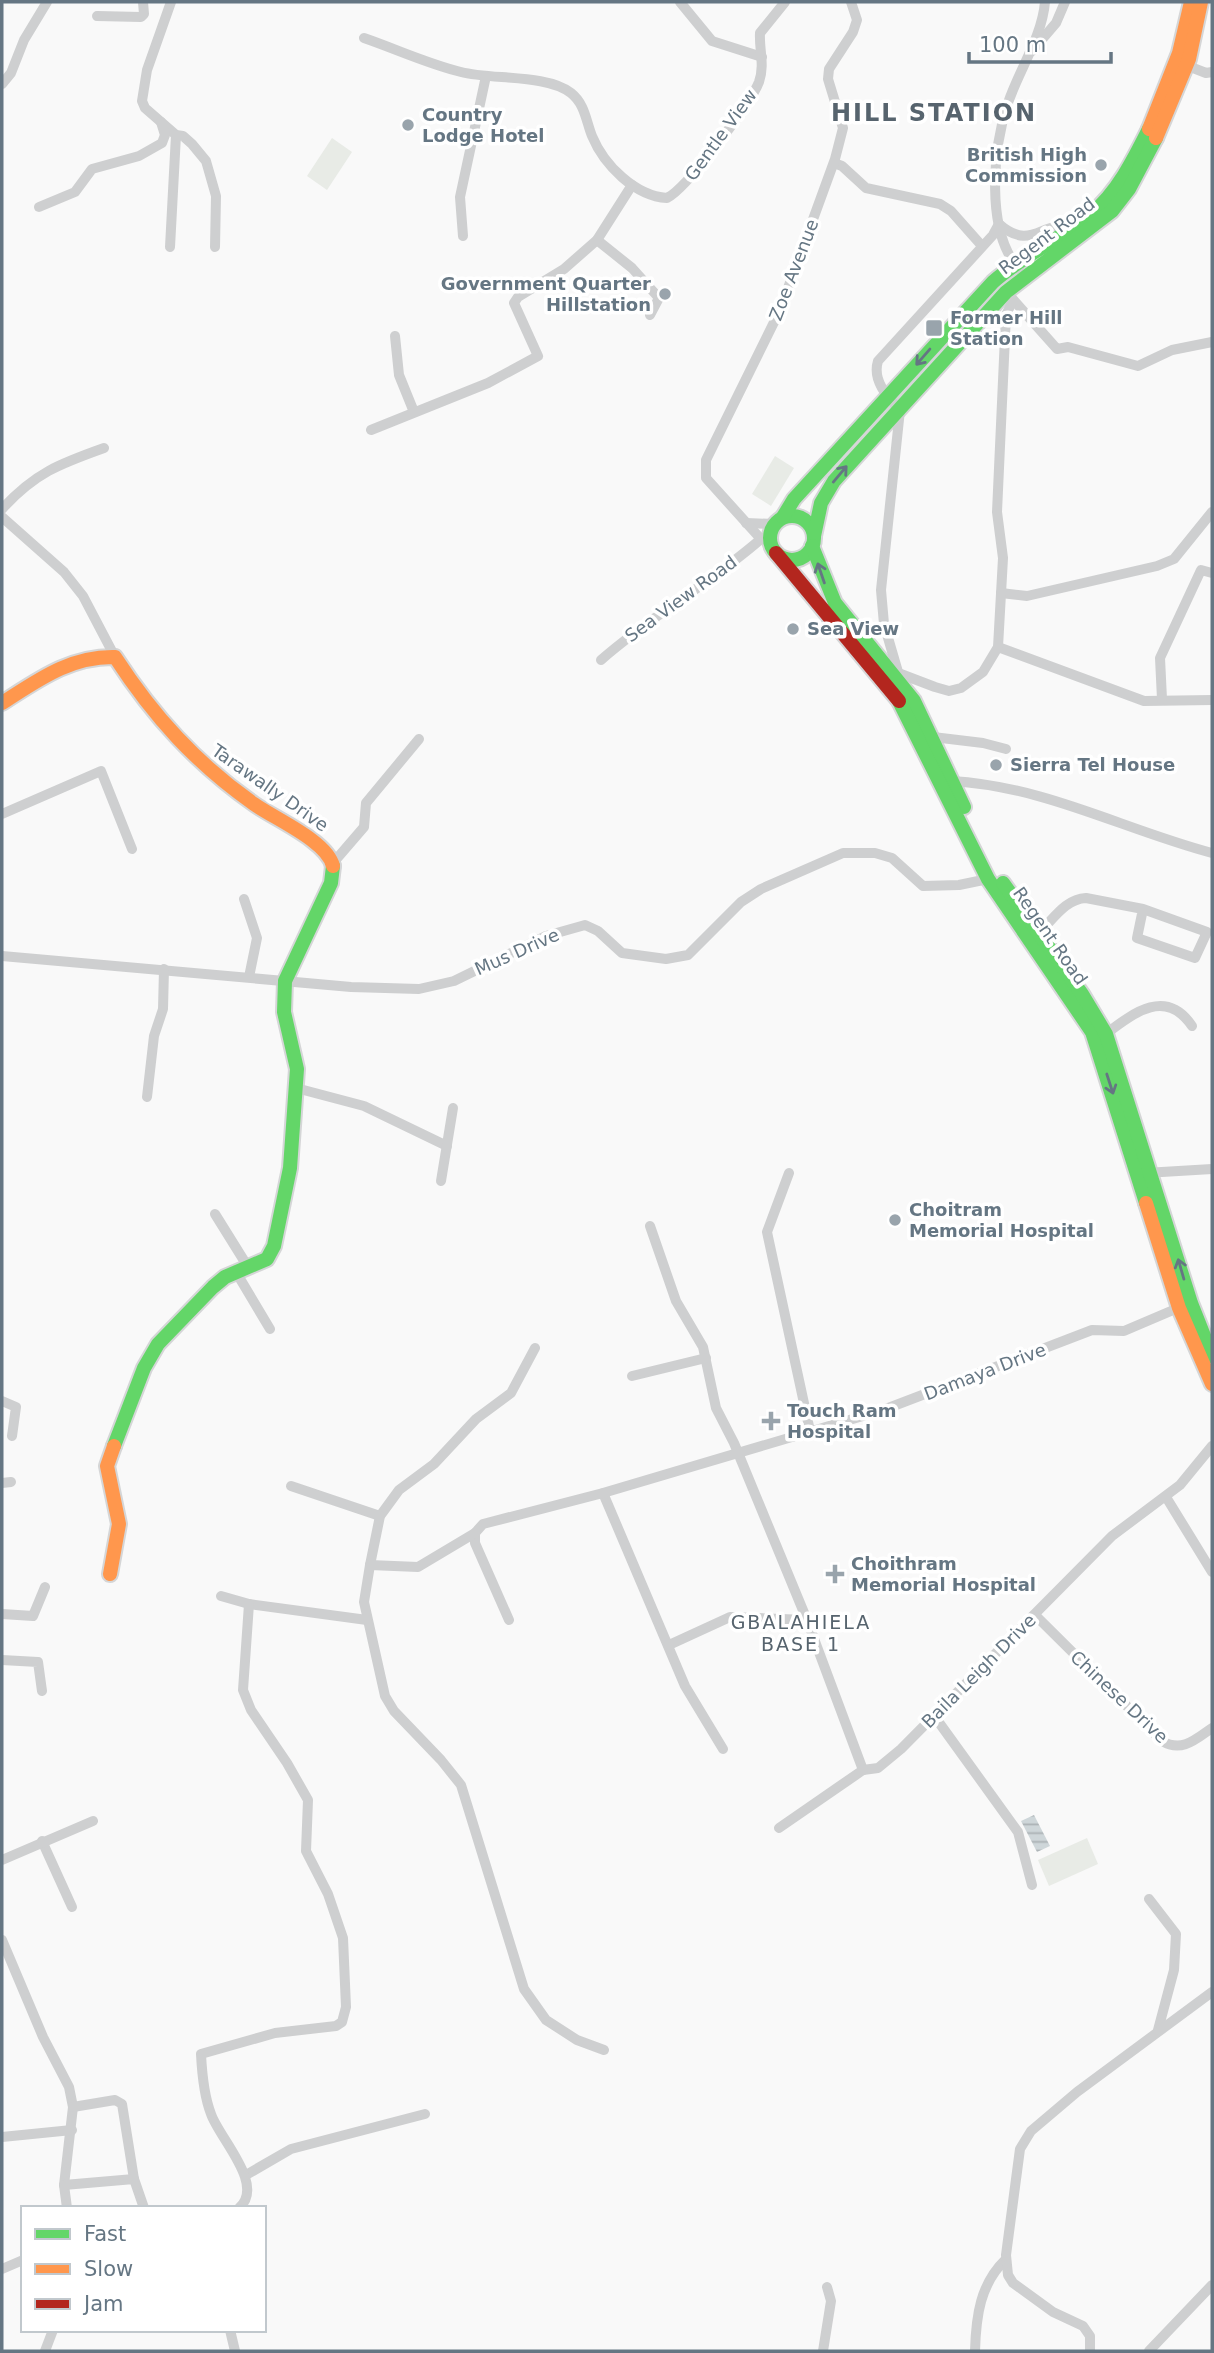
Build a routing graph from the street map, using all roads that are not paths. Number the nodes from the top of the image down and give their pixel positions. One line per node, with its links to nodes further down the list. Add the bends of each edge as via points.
1 (47, 2): 18 (street)
2 (143, 2): 11 (street, via 141,17)
3 (171, 2): 19 (street, via 142,92 145,108)
4 (680, 2): 14 (street, via 712,41)
5 (785, 2): 14 (street, Gentle View, via 760,33)
6 (851, 2): 21 (street, Zoe Avenue, via 857,20 829,69 843,128)
7 (1045, 2): 13 (street)
8 (1065, 2): 13 (street, via 1045,38)
9 (1191, 2): 25 (main road, Regent Road, via 1172,78 1119,184 1106,201)
10 (1201, 2): 15 (main road, Regent Road)
11 (97, 16)
12 (365, 38): 17 (street, Gentle View)
13 (1028, 55): 24 (street, via 1008,104 997,159)
14 (762, 57): 22 (street, Gentle View, via 753,93 678,192 667,198 655,197)
15 (1188, 66): 16 (street); 32 (main road, Regent Road, via 1131,186 1114,209)
16 (1212, 72)
17 (486, 76): 22 (street, Gentle View, via 569,91 578,100 603,156); 26 (street, via 460,197)
18 (2, 85)
19 (160, 120): 20 (street); 23 (street, via 165,135 162,144 139,156 92,169 75,192)
20 (176, 135): 29 (street); 30 (street, via 200,152 211,172 216,196)
21 (834, 163): 28 (street, via 866,188 940,204); 46 (street, Zoe Avenue, via 780,310 706,460 706,478)
22 (632, 185): 27 (street)
23 (39, 207)
24 (999, 224): 25 (street, via 1017,237 1030,237 1061,224); 28 (street); 31 (street, via 1000,239)
25 (1071, 228): 31 (main road, Regent Road)
26 (463, 236)
27 (597, 240): 34 (street, via 659,298); 39 (street, via 514,303 538,356 488,383)
28 (982, 246): 37 (street, via 878,361 877,376)
29 (170, 247)
30 (215, 247)
31 (1014, 263): 32 (street); 37 (main road, Regent Road, one-way to 37, via 938,339)
32 (1025, 275): 33 (main road, Regent Road)
33 (1009, 296): 36 (street, via 1057,349 1068,347 1138,366 1171,350); 38 (main road, Regent Road); 50 (street, via 997,512 1003,558)
34 (650, 315)
35 (395, 337): 39 (street, via 399,375)
36 (1212, 342)
37 (888, 398): 38 (street); 45 (main road, Regent Road)
38 (900, 410): 47 (main road, Regent Road, one-way to 38, via 821,503 834,481); 55 (street, via 881,590)
39 (414, 412): 40 (street)
40 (372, 430)
41 (104, 448): 42 (street, via 58,465 25,484)
42 (2, 509)
43 (1212, 512): 50 (street, via 1174,559 1157,566 1027,596)
44 (2, 517): 52 (street, via 64,572 83,596)
45 (778, 520): 46 (street); 47 (main road, via 791,516 807,523); 48 (main road)
46 (746, 523): 48 (street, Zoe Avenue)
47 (813, 541): 48 (main road, via 797,559); 55 (main road, Regent Road, one-way to 47, via 835,603)
48 (769, 544): 53 (street, Sea View Road, via 643,625); 54 (main road, Regent Road)
49 (1212, 572): 56 (street, via 1201,570 1160,658)
50 (1001, 593): 51 (street)
51 (998, 647): 55 (street, via 983,672 949,691); 56 (street, via 1125,696)
52 (115, 657): 58 (main road, via 80,659); 66 (main road, Tarawally Drive, via 139,694 188,752 254,804 321,847)
53 (601, 660)
54 (876, 671): 55 (street); 67 (main road, Regent Road, via 909,716)
55 (895, 671): 59 (main road, Regent Road)
56 (1163, 699): 57 (street)
57 (1212, 701)
58 (2, 703)
59 (933, 737): 61 (street); 62 (main road, Regent Road)
60 (419, 739): 66 (street, via 366,803 364,827)
61 (1006, 749)
62 (952, 781): 65 (street, via 1036,793); 70 (main road, Regent Road)
63 (2, 814): 64 (street, via 101,771)
64 (132, 849)
65 (1212, 853)
66 (333, 863): 74 (main road, via 331,883)
67 (988, 879): 70 (main road, Regent Road); 74 (street, Mus Drive, via 923,886 892,858 843,853 751,895 698,947 675,958 622,953 585,925 546,936 438,987)
68 (244, 900): 73 (street, via 257,938)
69 (1143, 909): 69 (street, via 1207,932 1195,958 1137,939); 70 (street, via 1077,898)
70 (1034, 937): 76 (main road, Regent Road)
71 (2, 959): 72 (street)
72 (164, 969): 73 (street); 78 (street, via 163,1009 154,1036)
73 (249, 977): 74 (street)
74 (285, 981): 77 (main road, via 284,1012 297,1069)
75 (1192, 1026): 76 (street, via 1178,1010 1162,1006 1135,1013)
76 (1101, 1038): 83 (main road, Regent Road)
77 (296, 1088): 80 (street, via 364,1106); 87 (main road, via 290,1168 276,1238 267,1259)
78 (147, 1097)
79 (453, 1108): 80 (street)
80 (447, 1146): 84 (street)
81 (1212, 1169): 83 (street)
82 (789, 1173): 97 (street, via 767,1232)
83 (1144, 1173): 88 (main road, Regent Road)
84 (441, 1181)
85 (215, 1214): 87 (street)
86 (650, 1226): 93 (street, via 676,1301)
87 (242, 1269): 89 (street); 108 (main road, via 225,1277 199,1301 158,1344 144,1368 107,1466 119,1524)
88 (1185, 1305): 90 (main road, Regent Road); 97 (street, Damaya Drive, via 1124,1331 1092,1330 883,1410)
89 (270, 1329)
90 (1201, 1333): 92 (main road, Regent Road); 95 (main road, Regent Road)
91 (535, 1348): 104 (street, via 510,1393 476,1419 434,1464 408,1481)
92 (1212, 1356)
93 (706, 1357): 94 (street); 100 (street, via 716,1408)
94 (632, 1376)
95 (1212, 1384)
96 (2, 1401): 98 (street, via 16,1407)
97 (810, 1432): 100 (street, Damaya Drive)
98 (12, 1436)
99 (1212, 1446): 103 (street, Baila Leigh Drive)
100 (737, 1451): 102 (street, Damaya Drive); 116 (street)
101 (291, 1486): 104 (street)
102 (603, 1493): 105 (street, Damaya Drive, via 483,1524); 117 (street)
103 (1166, 1497): 107 (street); 113 (street, Baila Leigh Drive, via 1112,1536)
104 (380, 1516): 106 (street)
105 (475, 1533): 106 (street, Damaya Drive, via 418,1567); 115 (street, via 475,1543)
106 (370, 1565): 114 (street)
107 (1212, 1572)
108 (110, 1574)
109 (44, 1587): 112 (street, via 33,1616)
110 (221, 1596): 111 (street)
111 (249, 1604): 114 (street); 139 (street, via 243,1690 308,1800 306,1851 340,1927 346,2007 336,2026 275,2033 201,2054 210,2114)
112 (2, 1614)
113 (1035, 1615): 120 (street, Baila Leigh Drive); 121 (street, Chinese Drive, via 1162,1741 1180,1746)
114 (366, 1620): 134 (street, via 385,1696 461,1785 524,1989 546,2020 577,2040)
115 (509, 1620)
116 (807, 1620): 117 (street, via 730,1617); 123 (street)
117 (669, 1645): 122 (street, via 685,1686)
118 (2, 1660): 119 (street, via 37,1662)
119 (42, 1691)
120 (935, 1717): 123 (street, Baila Leigh Drive, via 883,1765); 128 (street, via 1018,1832)
121 (1212, 1727)
122 (723, 1749)
123 (863, 1770): 125 (street, Baila Leigh Drive)
124 (93, 1821): 126 (street)
125 (779, 1828)
126 (42, 1840): 127 (street); 130 (street)
127 (2, 1860)
128 (1032, 1885)
129 (1149, 1899): 133 (street, via 1176,1934 1171,1988)
130 (72, 1907)
131 (2, 1940): 135 (street, via 43,2037 64,2073)
132 (1212, 1992): 133 (street)
133 (1157, 2030): 145 (street, via 1025,2139)
134 (604, 2050)
135 (73, 2106): 137 (street); 140 (street, via 115,2100 122,2104)
136 (425, 2114): 139 (street, via 291,2150)
137 (72, 2130): 138 (street); 141 (street)
138 (2, 2137)
139 (246, 2175): 144 (street, via 246,2199)
140 (134, 2179): 141 (street); 143 (street)
141 (64, 2185): 142 (street)
142 (67, 2206)
143 (143, 2206)
144 (241, 2206)
145 (1006, 2259): 155 (street, via 982,2292); 156 (street, via 1013,2283 1053,2312 1077,2322 1090,2336)
146 (21, 2261): 147 (street)
147 (2, 2269)
148 (1212, 2285): 157 (street)
149 (827, 2287): 154 (street, via 831,2301)
150 (52, 2332): 152 (street)
151 (230, 2332): 153 (street)
152 (46, 2351)
153 (235, 2351)
154 (823, 2351)
155 (975, 2351)
156 (1090, 2351)
157 (1149, 2351)

